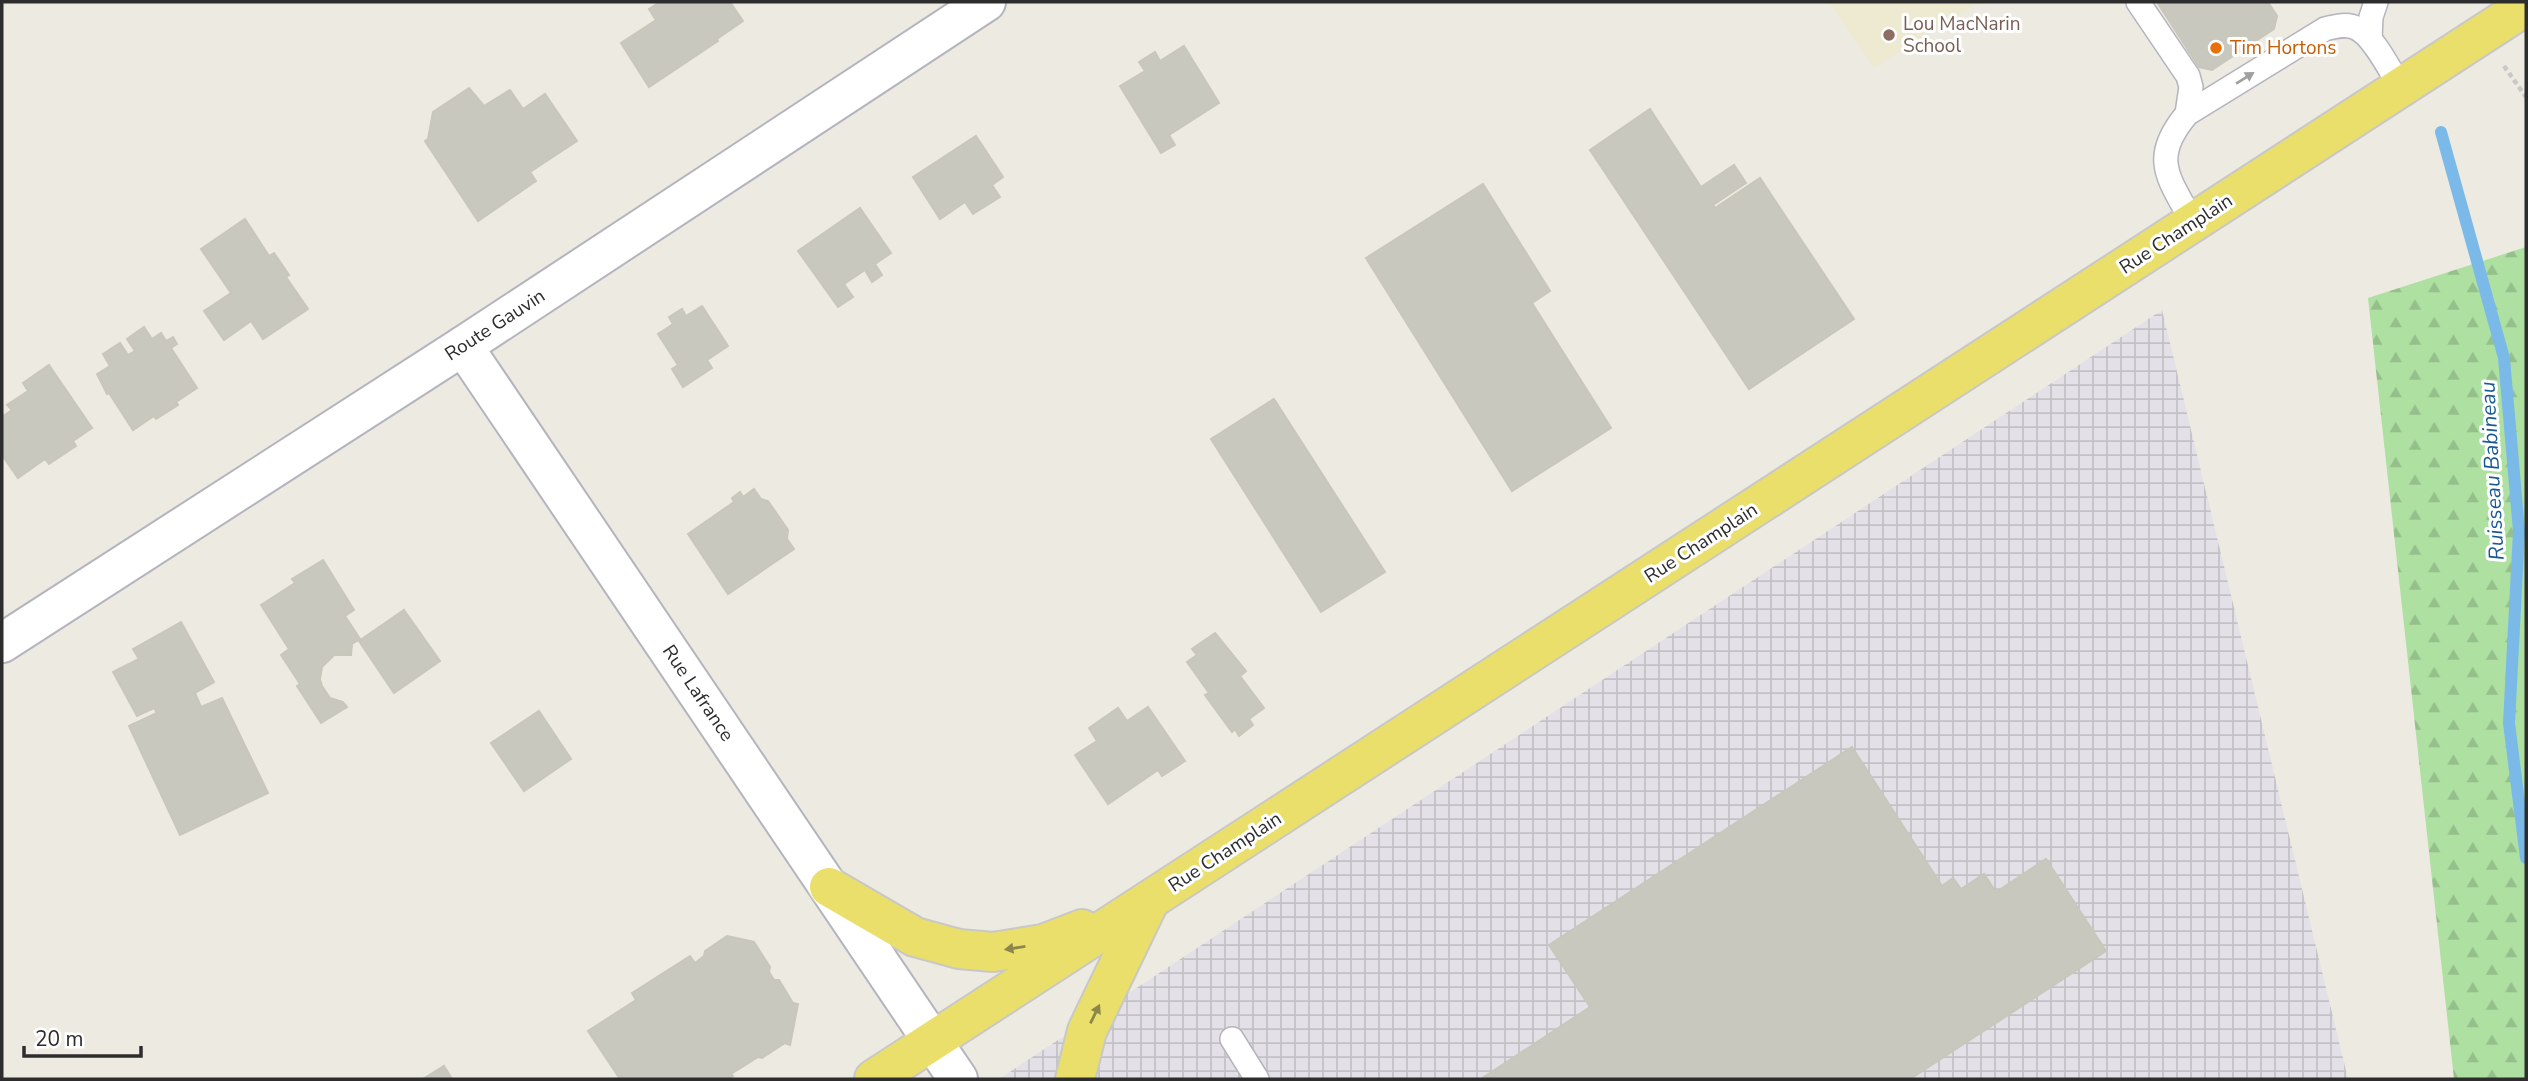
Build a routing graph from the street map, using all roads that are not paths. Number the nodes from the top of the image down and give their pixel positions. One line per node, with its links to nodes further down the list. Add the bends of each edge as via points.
1 (986, 2): 9 (street, Route Gauvin)
2 (2138, 2): 7 (lane, via 2188,76)
3 (2376, 2): 5 (lane)
4 (2526, 6): 6 (main road, Rue Champlain)
5 (2370, 39): 6 (lane); 7 (lane, one-way to 5, via 2325,29 2342,25 2358,29)
6 (2401, 88): 8 (main road, Rue Champlain)
7 (2187, 114): 8 (lane, via 2166,145 2165,162)
8 (2193, 222): 12 (main road, Rue Champlain)
9 (463, 346): 10 (street, Route Gauvin); 11 (street, Rue Lafrance)
10 (2, 643)
11 (829, 887): 12 (main road, one-way to 11, via 1043,944 993,952 915,937); 14 (street, Rue Lafrance)
12 (1149, 902): 14 (main road, Rue Champlain); 17 (main road, one-way to 12, via 1087,1031)
13 (1232, 1039): 18 (lane)
14 (933, 1041): 15 (main road, Rue Champlain); 16 (street, Rue Lafrance)
15 (874, 1079)
16 (958, 1079)
17 (1075, 1079)
18 (1257, 1079)

